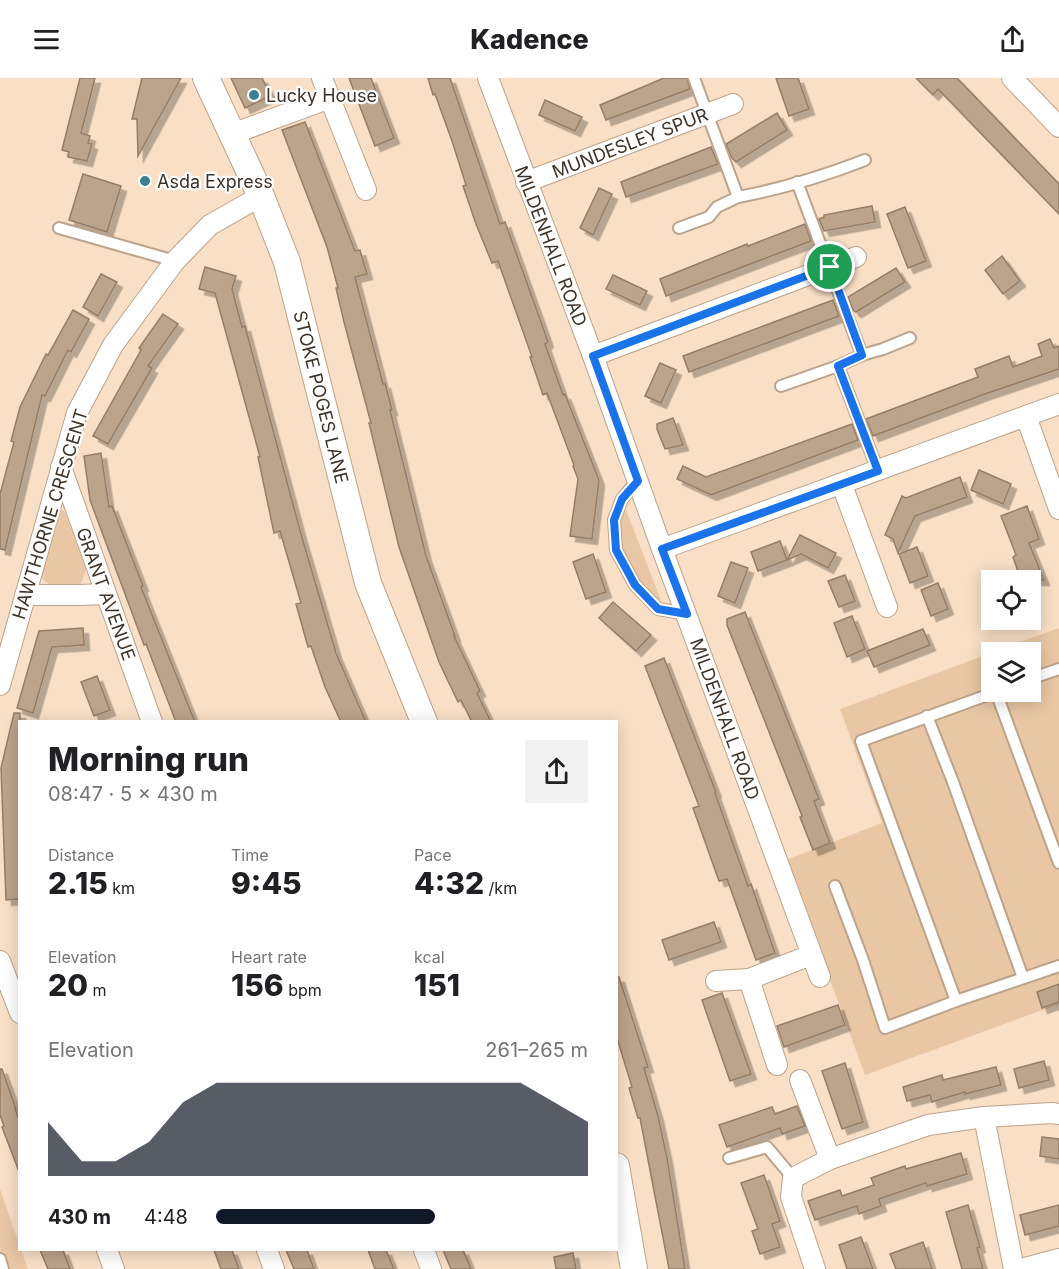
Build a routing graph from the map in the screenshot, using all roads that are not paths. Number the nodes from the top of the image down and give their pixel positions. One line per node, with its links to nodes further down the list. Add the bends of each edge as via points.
1 (206, 78): 10 (street, STOKE POGES LANE)
2 (322, 78): 6 (street)
3 (488, 78): 12 (street, MILDENHALL ROAD)
4 (694, 78): 8 (lane)
5 (1012, 78): 9 (street)
6 (330, 98): 10 (street); 14 (street, via 362,164)
7 (734, 104): 8 (street, MUNDESLEY SPUR)
8 (707, 114): 12 (street, MUNDESLEY SPUR); 16 (lane)
9 (1059, 127)
10 (232, 134): 15 (street, STOKE POGES LANE)
11 (865, 160): 13 (lane)
12 (526, 182): 24 (street, MILDENHALL ROAD)
13 (797, 182): 16 (lane); 21 (lane)
14 (366, 190)
15 (261, 196): 20 (street, HAWTHORNE CRESCENT, via 210,225); 44 (street, STOKE POGES LANE, via 287,262 368,583)
16 (738, 197): 18 (lane, via 717,207 709,217)
17 (59, 228): 20 (lane)
18 (679, 228)
19 (856, 257): 21 (street)
20 (175, 261): 29 (street, HAWTHORNE CRESCENT, via 113,345 77,413)
21 (830, 267): 23 (lane); 24 (street)
22 (910, 338): 23 (lane)
23 (862, 355): 25 (lane)
24 (593, 356): 31 (street, MILDENHALL ROAD)
25 (838, 366): 26 (lane); 30 (lane)
26 (781, 386)
27 (1059, 404): 28 (street)
28 (1026, 416): 30 (street); 33 (street)
29 (61, 467): 35 (street, GRANT AVENUE); 36 (street, HAWTHORNE CRESCENT)
30 (878, 471): 32 (street)
31 (638, 481): 34 (street, MILDENHALL ROAD); 38 (lane, via 622,499 614,520 616,550 635,585 658,609)
32 (842, 485): 34 (street); 37 (street)
33 (1059, 509)
34 (662, 549): 38 (street, MILDENHALL ROAD)
35 (105, 594): 36 (street); 43 (street, GRANT AVENUE)
36 (25, 595): 41 (street, HAWTHORNE CRESCENT)
37 (887, 607)
38 (687, 614): 47 (street, MILDENHALL ROAD)
39 (1059, 669): 40 (lane)
40 (1041, 675)
41 (0, 685)
42 (927, 716): 45 (lane, via 996,692); 51 (lane); 54 (lane, via 861,741)
43 (151, 720)
44 (423, 720)
45 (1059, 863)
46 (835, 886): 54 (lane, via 885,1028)
47 (811, 955): 50 (street, MILDENHALL ROAD); 52 (street)
48 (0, 961): 55 (street)
49 (1059, 966): 51 (lane)
50 (820, 977)
51 (1023, 978): 54 (lane)
52 (748, 979): 53 (street); 56 (street)
53 (716, 981)
54 (957, 1001)
55 (18, 1009)
56 (777, 1065)
57 (800, 1080): 61 (street)
58 (1059, 1114): 59 (street)
59 (984, 1117): 61 (street, via 928,1125); 75 (street)
60 (729, 1158): 63 (lane, via 767,1147)
61 (831, 1159): 63 (street)
62 (618, 1177): 73 (street)
63 (793, 1178): 74 (street, via 791,1197)
64 (107, 1251): 70 (street)
65 (267, 1251): 71 (street)
66 (424, 1251): 72 (street)
67 (0, 1259): 69 (lane)
68 (1059, 1259): 76 (street)
69 (3, 1269)
70 (114, 1269)
71 (274, 1269)
72 (431, 1269)
73 (634, 1269)
74 (815, 1269)
75 (1014, 1269)
76 (1021, 1269)

